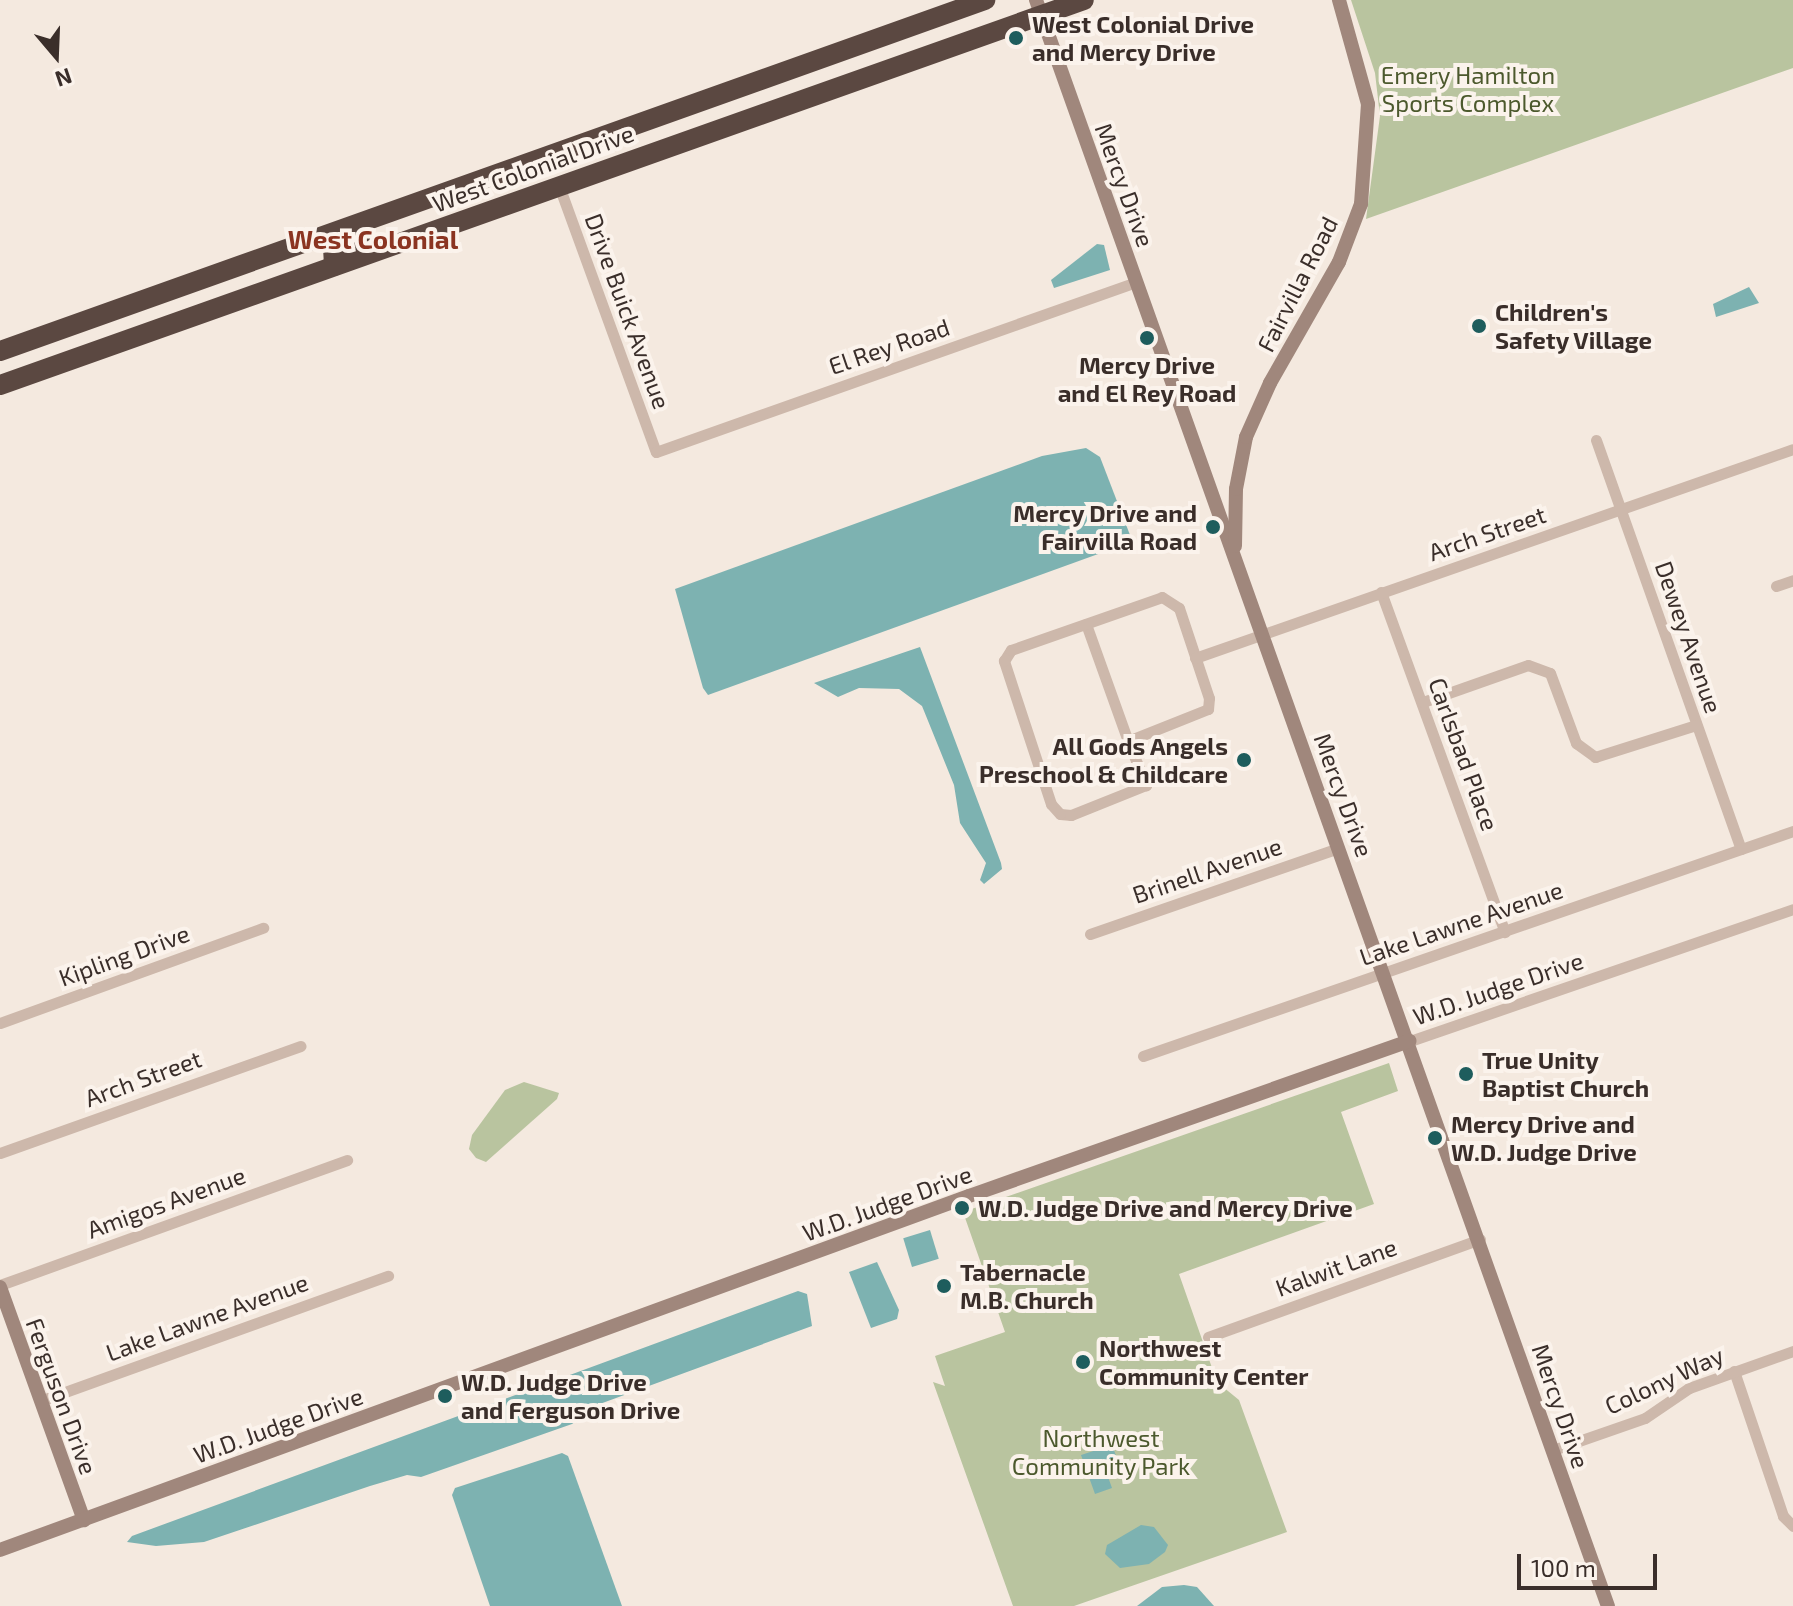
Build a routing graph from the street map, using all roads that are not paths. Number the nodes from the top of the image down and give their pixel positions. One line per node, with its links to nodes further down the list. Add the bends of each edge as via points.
1 (985, 0): 5 (highway, West Colonial Drive)
2 (1084, 0): 4 (highway, West Colonial Drive)
3 (1339, 0): 20 (street, Fairvilla Road, via 1368,104 1361,204 1339,262 1246,437)
4 (1038, 8): 6 (highway, West Colonial Drive); 10 (street, Mercy Drive)
5 (679, 108): 6 (highway, via 677,131 595,164); 8 (highway, West Colonial Drive)
6 (585, 177): 7 (highway, West Colonial Drive)
7 (559, 186): 9 (highway, West Colonial Drive); 19 (street, Drive Buick Avenue)
8 (423, 200): 9 (highway, via 420,212 338,245 330,254); 11 (highway, West Colonial Drive)
9 (334, 266): 14 (highway, West Colonial Drive)
10 (1136, 282): 19 (street, El Rey Road); 21 (street, Mercy Drive)
11 (180, 287): 12 (highway, West Colonial Drive); 14 (highway, via 185,304 179,311 104,341)
12 (41, 336): 13 (highway, West Colonial Drive); 15 (highway, via 33,350)
13 (0, 351)
14 (95, 352): 16 (highway, West Colonial Drive)
15 (0, 362)
16 (0, 385)
17 (1596, 440): 22 (street, Dewey Avenue)
18 (1793, 449): 22 (street, Arch Street)
19 (656, 452)
20 (1236, 489): 21 (street); 23 (street, Fairvilla Road)
21 (1215, 502): 23 (street, Mercy Drive)
22 (1621, 510): 26 (street, Arch Street); 31 (street, Dewey Avenue)
23 (1234, 554): 28 (street, Mercy Drive)
24 (1793, 580): 25 (street)
25 (1776, 586)
26 (1381, 592): 28 (street, Arch Street); 30 (street, Carlsbad Place)
27 (1086, 624): 29 (street, via 1162,597 1179,608); 32 (street); 32 (street, via 1011,650 1004,661 1051,804 1060,814 1071,815 1146,785)
28 (1263, 634): 29 (street, Arch Street); 34 (street, Mercy Drive)
29 (1195, 658): 32 (street, via 1208,709)
30 (1423, 702): 31 (street, via 1528,665 1550,673 1576,743 1595,757); 38 (street, Carlsbad Place)
31 (1696, 725): 35 (street, Dewey Avenue)
32 (1128, 741)
33 (1793, 831): 35 (street, Lake Lawne Avenue)
34 (1339, 848): 39 (street, Brinell Avenue); 40 (street, Mercy Drive)
35 (1741, 849): 38 (street, Lake Lawne Avenue)
36 (1793, 909): 42 (street, W.D. Judge Drive)
37 (263, 928): 41 (street, Kipling Drive)
38 (1505, 932): 40 (street, Lake Lawne Avenue)
39 (1090, 934)
40 (1387, 973): 42 (street, Mercy Drive); 44 (street, Lake Lawne Avenue)
41 (0, 1023)
42 (1410, 1041): 47 (street, Mercy Drive); 55 (street, W.D. Judge Drive)
43 (301, 1046): 45 (street, Arch Street)
44 (1143, 1056)
45 (0, 1153)
46 (347, 1160): 49 (street, Amigos Avenue)
47 (1480, 1239): 50 (street, Kalwit Lane); 54 (street, Mercy Drive)
48 (388, 1276): 53 (street, Lake Lawne Avenue)
49 (0, 1286): 53 (street, Ferguson Drive)
50 (1208, 1337)
51 (1793, 1351): 52 (street, Colony Way)
52 (1734, 1371): 54 (street, Colony Way, via 1689,1388 1645,1418); 56 (street, via 1783,1516)
53 (40, 1401): 55 (street, Ferguson Drive)
54 (1553, 1450): 58 (street, Mercy Drive)
55 (84, 1520): 57 (street, W.D. Judge Drive)
56 (1793, 1526)
57 (0, 1550)
58 (1608, 1606)

